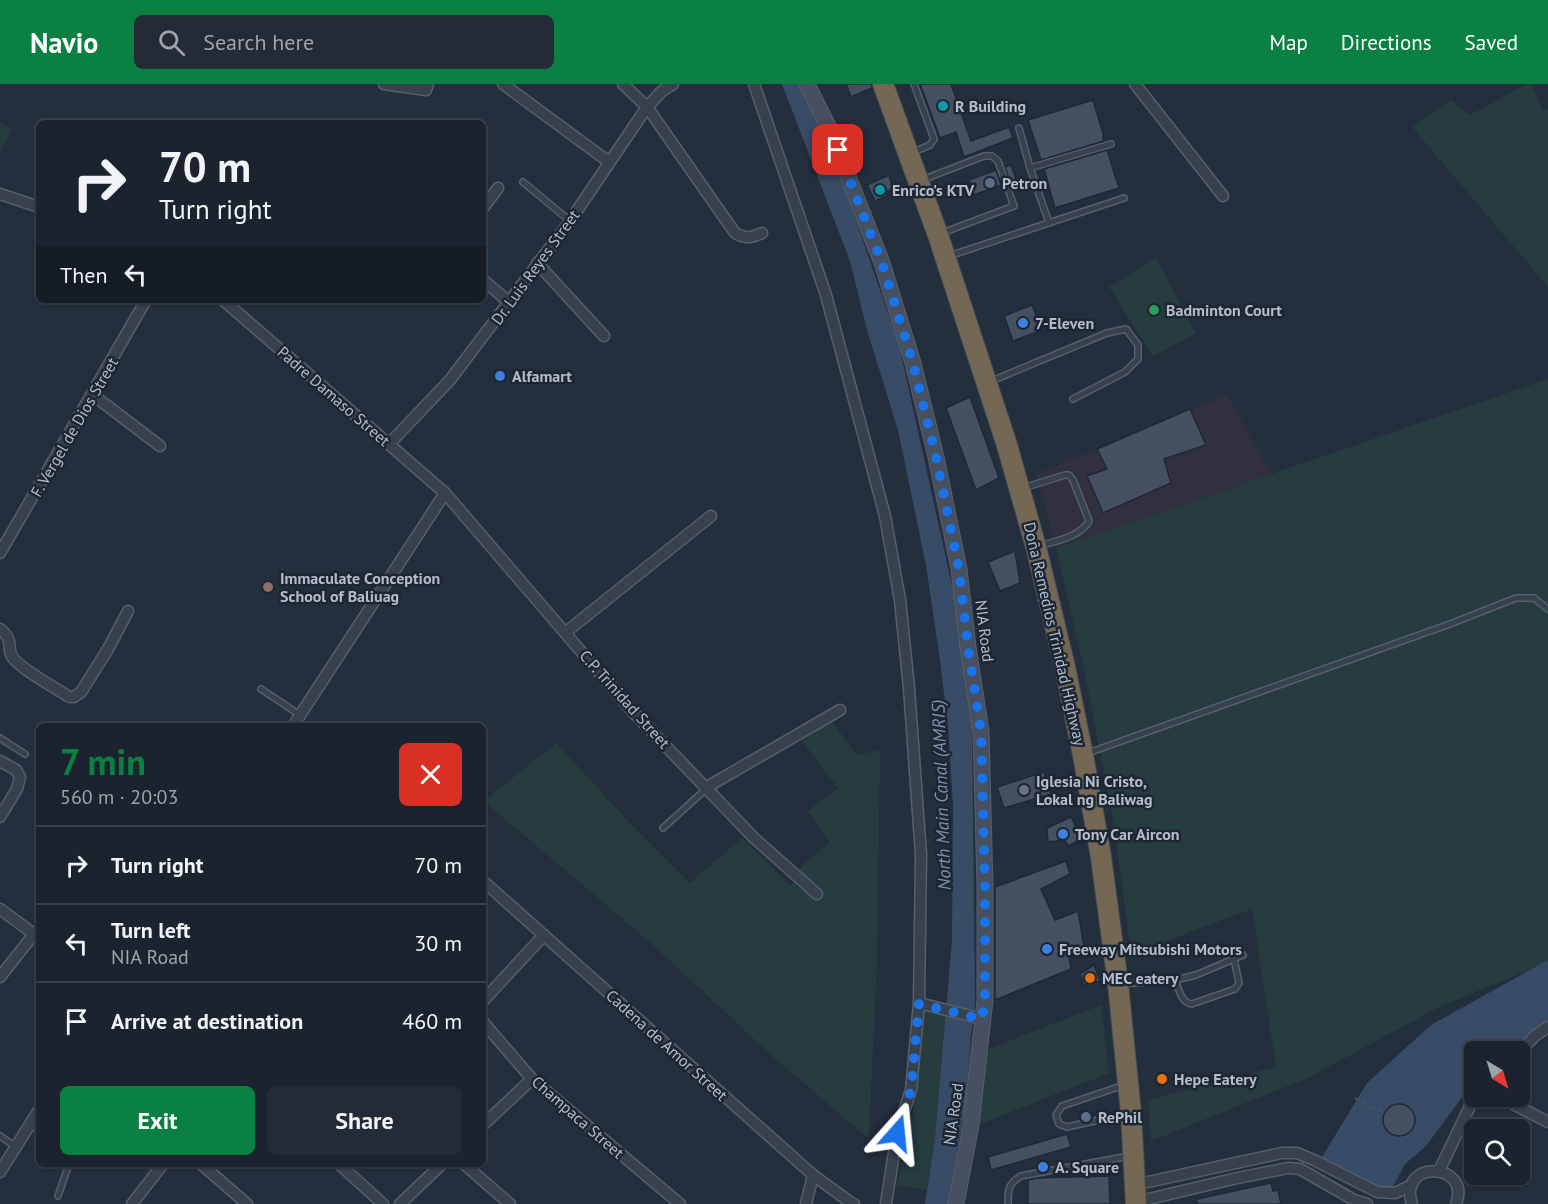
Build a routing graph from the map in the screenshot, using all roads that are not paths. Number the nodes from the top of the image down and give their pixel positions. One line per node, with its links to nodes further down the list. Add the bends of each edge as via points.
1 (384, 84): 2 (street, via 426,90)
2 (428, 84)
3 (503, 84): 16 (street)
4 (623, 84): 12 (street)
5 (673, 84): 11 (street, Dr. Luis Reyes Street)
6 (754, 84): 74 (street, via 826,295 885,516 900,600 921,855)
7 (807, 84): 75 (street, NIA Road, via 834,139 882,263 913,363 959,569 981,731 985,1000)
8 (883, 84): 15 (highway, Doña Remedios Trinidad Highway)
9 (914, 84): 15 (lane, via 933,139 930,145)
10 (1135, 84): 22 (street)
11 (660, 88): 12 (street, Dr. Luis Reyes Street)
12 (647, 108): 16 (street, Dr. Luis Reyes Street); 28 (street, via 735,233 750,238)
13 (1019, 128): 17 (lane)
14 (1111, 144): 17 (lane)
15 (908, 155): 18 (highway, Doña Remedios Trinidad Highway)
16 (609, 162): 26 (street, Dr. Luis Reyes Street)
17 (1030, 168): 27 (lane)
18 (918, 181): 29 (highway, Doña Remedios Trinidad Highway); 29 (lane, via 984,156 998,161 1014,206)
19 (523, 182): 26 (lane)
20 (498, 188): 24 (street)
21 (0, 194): 25 (street)
22 (1223, 196)
23 (1124, 198): 27 (lane)
24 (486, 204)
25 (36, 206)
26 (570, 221): 31 (street, Dr. Luis Reyes Street)
27 (1049, 223): 30 (lane)
28 (762, 233)
29 (938, 235): 30 (highway, Doña Remedios Trinidad Highway)
30 (945, 257): 37 (highway, Doña Remedios Trinidad Highway)
31 (537, 263): 33 (street, Dr. Luis Reyes Street); 36 (street)
32 (486, 282): 33 (street)
33 (510, 302): 40 (street, Dr. Luis Reyes Street, via 450,380)
34 (144, 303): 38 (street, F. Vergel de Dios Street)
35 (226, 303): 40 (street, Padre Damaso Street)
36 (604, 336)
37 (988, 383): 39 (lane, via 1107,333 1126,329 1138,345 1138,359 1125,372); 42 (highway, Doña Remedios Trinidad Highway)
38 (93, 394): 41 (street); 46 (street, F. Vergel de Dios Street)
39 (1073, 399)
40 (389, 444): 43 (street, Padre Damaso Street)
41 (160, 446)
42 (1019, 489): 45 (highway, Doña Remedios Trinidad Highway); 45 (lane, via 1069,475 1089,521 1077,533)
43 (445, 493): 50 (street, C.P. Trinidad Street); 53 (street)
44 (711, 516): 50 (street)
45 (1036, 547): 57 (highway, Doña Remedios Trinidad Highway)
46 (0, 553)
47 (1548, 609): 57 (lane, via 1534,598 1516,598)
48 (128, 611): 49 (street, via 81,692 74,697 12,657 7,634)
49 (0, 629)
50 (566, 632): 59 (street, C.P. Trinidad Street, via 633,712)
51 (261, 689): 53 (lane)
52 (840, 710): 59 (street)
53 (300, 715): 54 (street)
54 (295, 723)
55 (0, 738): 56 (lane)
56 (25, 754)
57 (1083, 755): 72 (highway, Doña Remedios Trinidad Highway)
58 (0, 761): 60 (street, via 20,777)
59 (707, 788): 61 (lane); 63 (street, C.P. Trinidad Street, via 754,838)
60 (0, 817)
61 (663, 828)
62 (486, 884): 66 (street, Cadena de Amor Street)
63 (817, 894)
64 (0, 909): 65 (street)
65 (36, 935)
66 (544, 935): 73 (street); 98 (street, Cadena de Amor Street)
67 (36, 937): 70 (street)
68 (1243, 955): 69 (lane)
69 (1234, 959): 71 (lane); 71 (lane, via 1239,983 1235,989 1188,1004)
70 (0, 976)
71 (1175, 980): 72 (lane)
72 (1118, 984): 80 (highway, Doña Remedios Trinidad Highway)
73 (486, 998)
74 (919, 1004): 75 (street); 110 (street, via 911,1090 897,1133)
75 (978, 1018): 111 (street, NIA Road, via 971,1125)
76 (486, 1025): 79 (street, Champaca Street)
77 (1548, 1027): 78 (street)
78 (1530, 1041)
79 (532, 1079): 84 (street); 107 (street, Champaca Street)
80 (1128, 1084): 83 (highway, Doña Remedios Trinidad Highway); 83 (lane, via 1062,1106 1056,1115 1059,1124 1067,1128)
81 (1470, 1107): 96 (street)
82 (1519, 1107): 85 (street)
83 (1131, 1113): 89 (highway, Doña Remedios Trinidad Highway)
84 (486, 1122)
85 (1548, 1122)
86 (34, 1128): 88 (street)
87 (0, 1136): 88 (lane)
88 (15, 1146): 97 (street)
89 (1133, 1155): 101 (highway, Doña Remedios Trinidad Highway); 112 (lane, via 1021,1176 1012,1181)
90 (68, 1167): 100 (lane)
91 (161, 1167): 103 (street)
92 (204, 1167): 102 (street)
93 (342, 1167): 104 (street)
94 (439, 1167): 105 (street)
95 (467, 1167): 106 (street)
96 (1439, 1171): 99 (street, via 1423,1173); 115 (street, via 1452,1178)
97 (0, 1172)
98 (813, 1175): 108 (street); 109 (street, Cadena de Amor Street)
99 (1412, 1185): 101 (street, via 1395,1193 1377,1192 1314,1160 1282,1152); 114 (street)
100 (58, 1196)
101 (1136, 1197): 113 (street, via 1288,1167 1300,1169)
102 (244, 1203)
103 (132, 1204)
104 (383, 1204)
105 (400, 1204)
106 (510, 1204)
107 (680, 1204)
108 (806, 1204)
109 (855, 1204)
110 (886, 1204)
111 (956, 1204)
112 (1008, 1204)
113 (1367, 1204)
114 (1412, 1204)
115 (1458, 1204)

